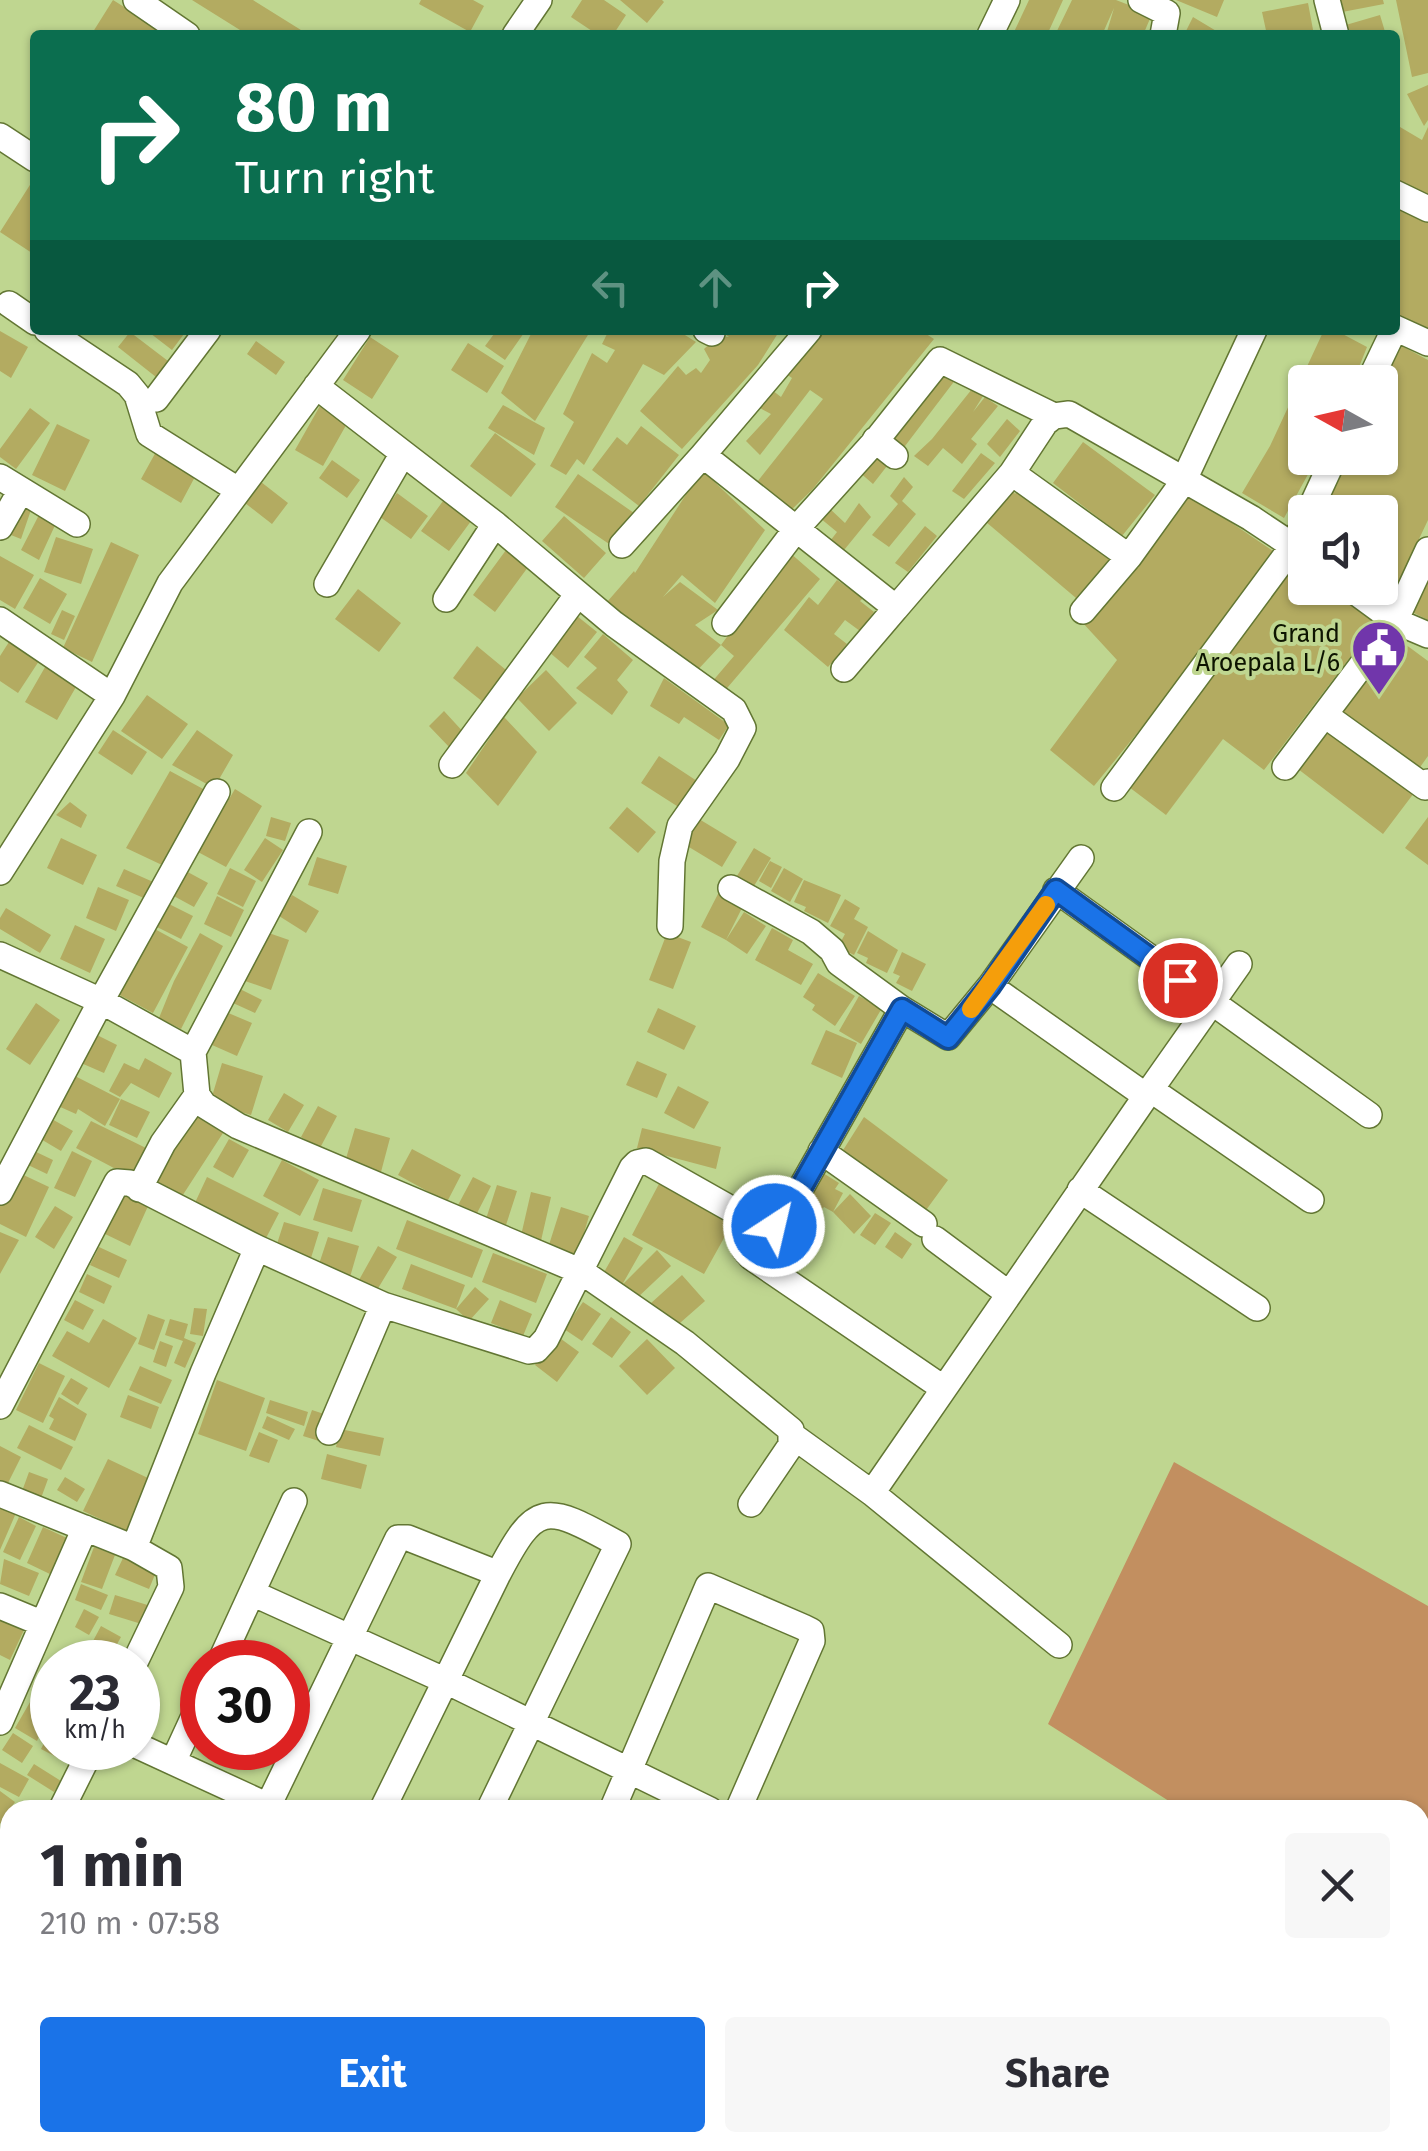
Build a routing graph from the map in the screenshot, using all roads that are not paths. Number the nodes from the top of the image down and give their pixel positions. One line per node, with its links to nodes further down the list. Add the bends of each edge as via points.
1 (136, 0): 6 (street)
2 (539, 0): 7 (street)
3 (1007, 0): 8 (street)
4 (1142, 0): 9 (street, via 1166,14)
5 (1327, 0): 10 (street)
6 (180, 30)
7 (518, 30)
8 (992, 30)
9 (1163, 30)
10 (1335, 30)
11 (0, 136): 12 (street)
12 (30, 157)
13 (1400, 195): 14 (street)
14 (1428, 209)
15 (8, 304): 16 (street)
16 (30, 319)
17 (1400, 332): 24 (street)
18 (54, 335): 34 (street, via 128,384 150,434)
19 (204, 335): 27 (street)
20 (354, 335): 26 (street)
21 (805, 335): 30 (street)
22 (1252, 335): 32 (street)
23 (1391, 335): 25 (street)
24 (1428, 344)
25 (1377, 365)
26 (316, 386): 29 (street); 34 (street)
27 (156, 399)
28 (1054, 416): 31 (street); 32 (street, via 1069,414); 38 (street, via 940,360 885,448)
29 (402, 454): 36 (street); 44 (street)
30 (703, 455): 38 (street); 40 (street)
31 (1012, 474): 42 (street); 48 (street)
32 (1183, 482): 39 (street); 42 (street)
33 (10, 484): 35 (street); 37 (street)
34 (238, 490): 55 (street, via 170,583)
35 (77, 524)
36 (495, 524): 45 (street); 46 (street)
37 (0, 527)
38 (797, 528): 48 (street); 52 (street)
39 (1288, 543)
40 (622, 545)
41 (1428, 550): 51 (street)
42 (1130, 557): 49 (street)
43 (1288, 564): 60 (street)
44 (327, 584)
45 (578, 594): 57 (street); 67 (street, via 734,710 743,728 680,826)
46 (446, 598)
47 (1373, 605): 51 (street)
48 (896, 608): 54 (street)
49 (1083, 612)
50 (0, 620): 55 (street)
51 (1395, 621): 53 (street); 56 (street)
52 (725, 623)
53 (1428, 636)
54 (844, 669)
55 (112, 696): 64 (street)
56 (1325, 715): 58 (street); 59 (street)
57 (452, 765)
58 (1285, 767)
59 (1427, 786)
60 (1114, 788)
61 (217, 792): 71 (street)
62 (309, 832): 74 (street)
63 (1081, 858): 66 (street)
64 (0, 872)
65 (731, 888): 73 (street, via 811,932)
66 (1056, 890): 70 (street); 72 (street)
67 (670, 926)
68 (0, 955): 71 (street)
69 (1238, 964): 72 (street)
70 (990, 986): 73 (street, via 948,1038); 75 (street)
71 (100, 1002): 74 (street); 81 (street)
72 (1210, 1002): 75 (street); 77 (street)
73 (902, 1009): 78 (street)
74 (192, 1052): 76 (street)
75 (1148, 1093): 80 (street); 82 (street)
76 (197, 1095): 79 (street); 85 (street, via 238,1126)
77 (1369, 1115)
78 (821, 1150): 83 (street, via 784,1218 774,1226); 86 (street)
79 (140, 1189): 84 (street); 90 (street, via 124,1181 114,1185)
80 (1080, 1190): 86 (street); 88 (street)
81 (0, 1192)
82 (1311, 1200)
83 (754, 1222): 85 (street, via 638,1163); 89 (street, via 744,1250 751,1257)
84 (258, 1248): 87 (street); 98 (street)
85 (582, 1272): 87 (street, via 546,1339 529,1352); 92 (street, via 700,1356)
86 (1008, 1294): 89 (street)
87 (384, 1305): 91 (street)
88 (1257, 1308)
89 (943, 1388): 93 (street)
90 (0, 1406)
91 (329, 1432)
92 (794, 1436): 93 (street); 96 (street)
93 (872, 1493): 106 (street)
94 (0, 1494): 97 (street)
95 (294, 1501): 100 (street)
96 (751, 1504)
97 (85, 1528): 98 (street); 102 (street)
98 (134, 1548): 104 (street, via 170,1568 172,1577)
99 (497, 1576): 103 (street, via 398,1538); 107 (street); 109 (street, via 534,1518 569,1519 618,1544)
100 (252, 1593): 103 (street); 105 (street)
101 (0, 1606): 102 (street)
102 (41, 1624): 108 (street)
103 (351, 1638): 107 (street); 117 (street)
104 (146, 1640)
105 (230, 1640)
106 (1059, 1645)
107 (446, 1681): 109 (street); 118 (street)
108 (1, 1719)
109 (529, 1725): 114 (street); 119 (street)
110 (180, 1747): 112 (street)
111 (160, 1756): 112 (street)
112 (173, 1762): 116 (street)
113 (81, 1770): 115 (street)
114 (630, 1772): 120 (street); 121 (street); 122 (street, via 708,1586 811,1631)
115 (66, 1800)
116 (256, 1800)
117 (277, 1800)
118 (387, 1800)
119 (493, 1800)
120 (617, 1800)
121 (689, 1800)
122 (742, 1800)

